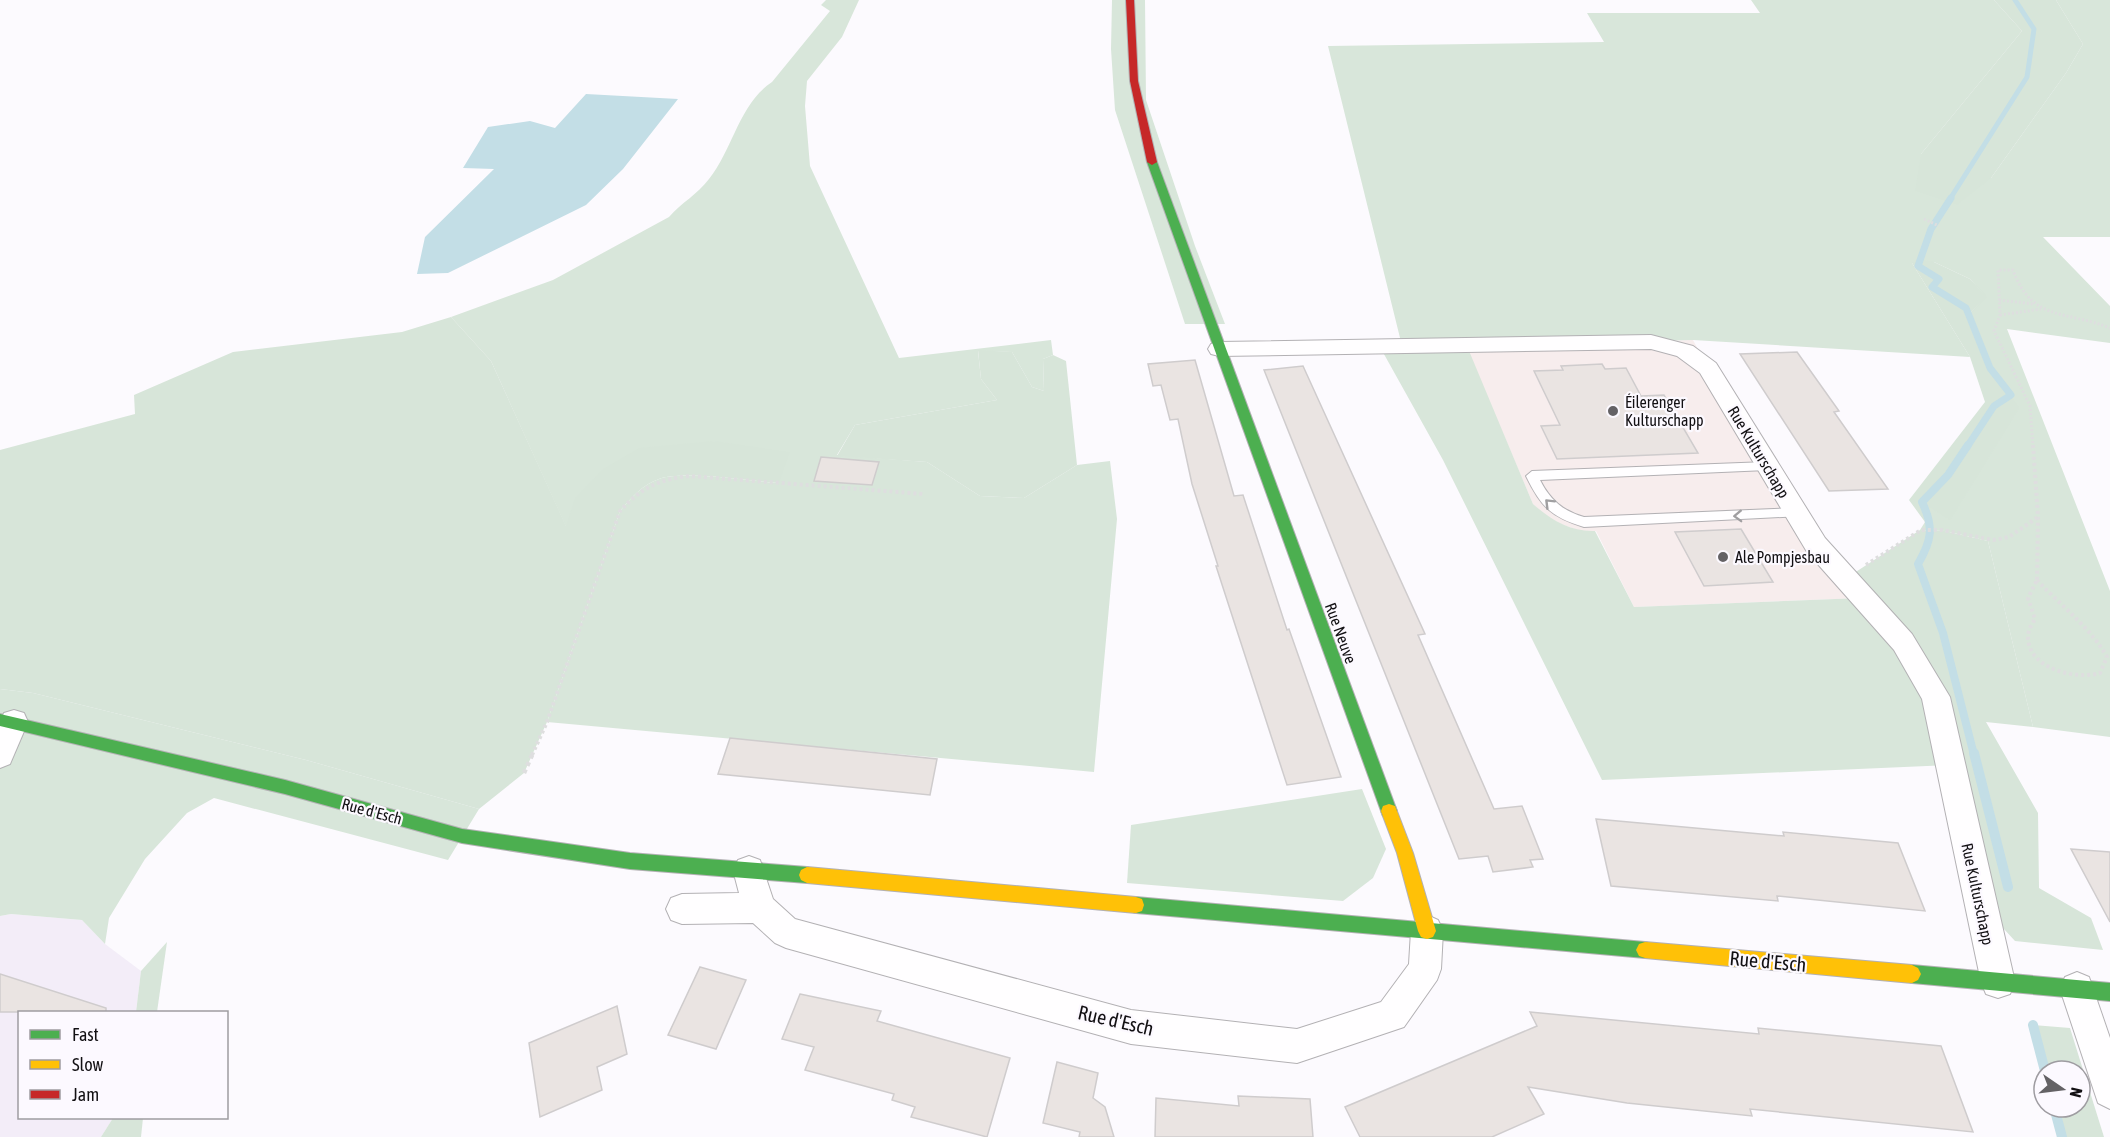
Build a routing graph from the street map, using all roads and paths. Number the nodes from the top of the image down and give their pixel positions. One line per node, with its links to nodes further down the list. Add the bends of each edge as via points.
1 (1130, 0): 9 (main road, Rue Neuve, via 1129,50 1137,108 1151,160)
2 (1924, 219): 3 (path)
3 (1939, 226)
4 (1999, 300): 5 (path); 5 (path, via 1998,270 2007,268 2016,274 2020,289); 7 (path)
5 (2032, 304): 6 (path)
6 (2041, 309): 7 (path); 8 (path)
7 (2000, 315): 13 (path, via 1994,331 2030,406)
8 (2110, 328)
9 (1219, 349): 10 (street, Rue Kulturschapp, via 1651,342 1685,351 1708,368); 24 (main road, Rue Neuve, via 1405,853)
10 (1767, 466): 12 (street, Rue Kulturschapp); 12 (lane, one-way to 10, via 1584,522 1563,517 1543,500 1532,476)
11 (924, 494): 20 (path, via 690,476 660,478 637,492 620,511 547,722)
12 (1796, 513): 16 (street, Rue Kulturschapp, via 1816,545)
13 (2038, 517): 15 (path, via 2028,520 2006,539 1988,541); 17 (path)
14 (1920, 530): 15 (path); 16 (path)
15 (1945, 531)
16 (1845, 579): 25 (street, Rue Kulturschapp, via 1903,642 1936,697)
17 (2037, 580): 17 (path, via 2028,598 2035,619 2028,635 2034,653 2055,670 2069,675 2082,678 2100,673 2107,657 2097,639)
18 (7, 721): 19 (street); 21 (main road, Rue d'Esch, via 285,787 462,836 630,861)
19 (0, 754)
20 (524, 773)
21 (749, 870): 22 (street); 24 (main road, Rue d'Esch)
22 (759, 908): 23 (street); 24 (street, Rue d'Esch, via 786,932 1131,1027 1297,1046 1392,1015 1425,969)
23 (682, 909)
24 (1427, 931): 25 (main road, Rue d'Esch)
25 (1998, 982): 26 (main road, Rue d'Esch)
26 (2094, 991): 27 (street)
27 (2110, 1091)

